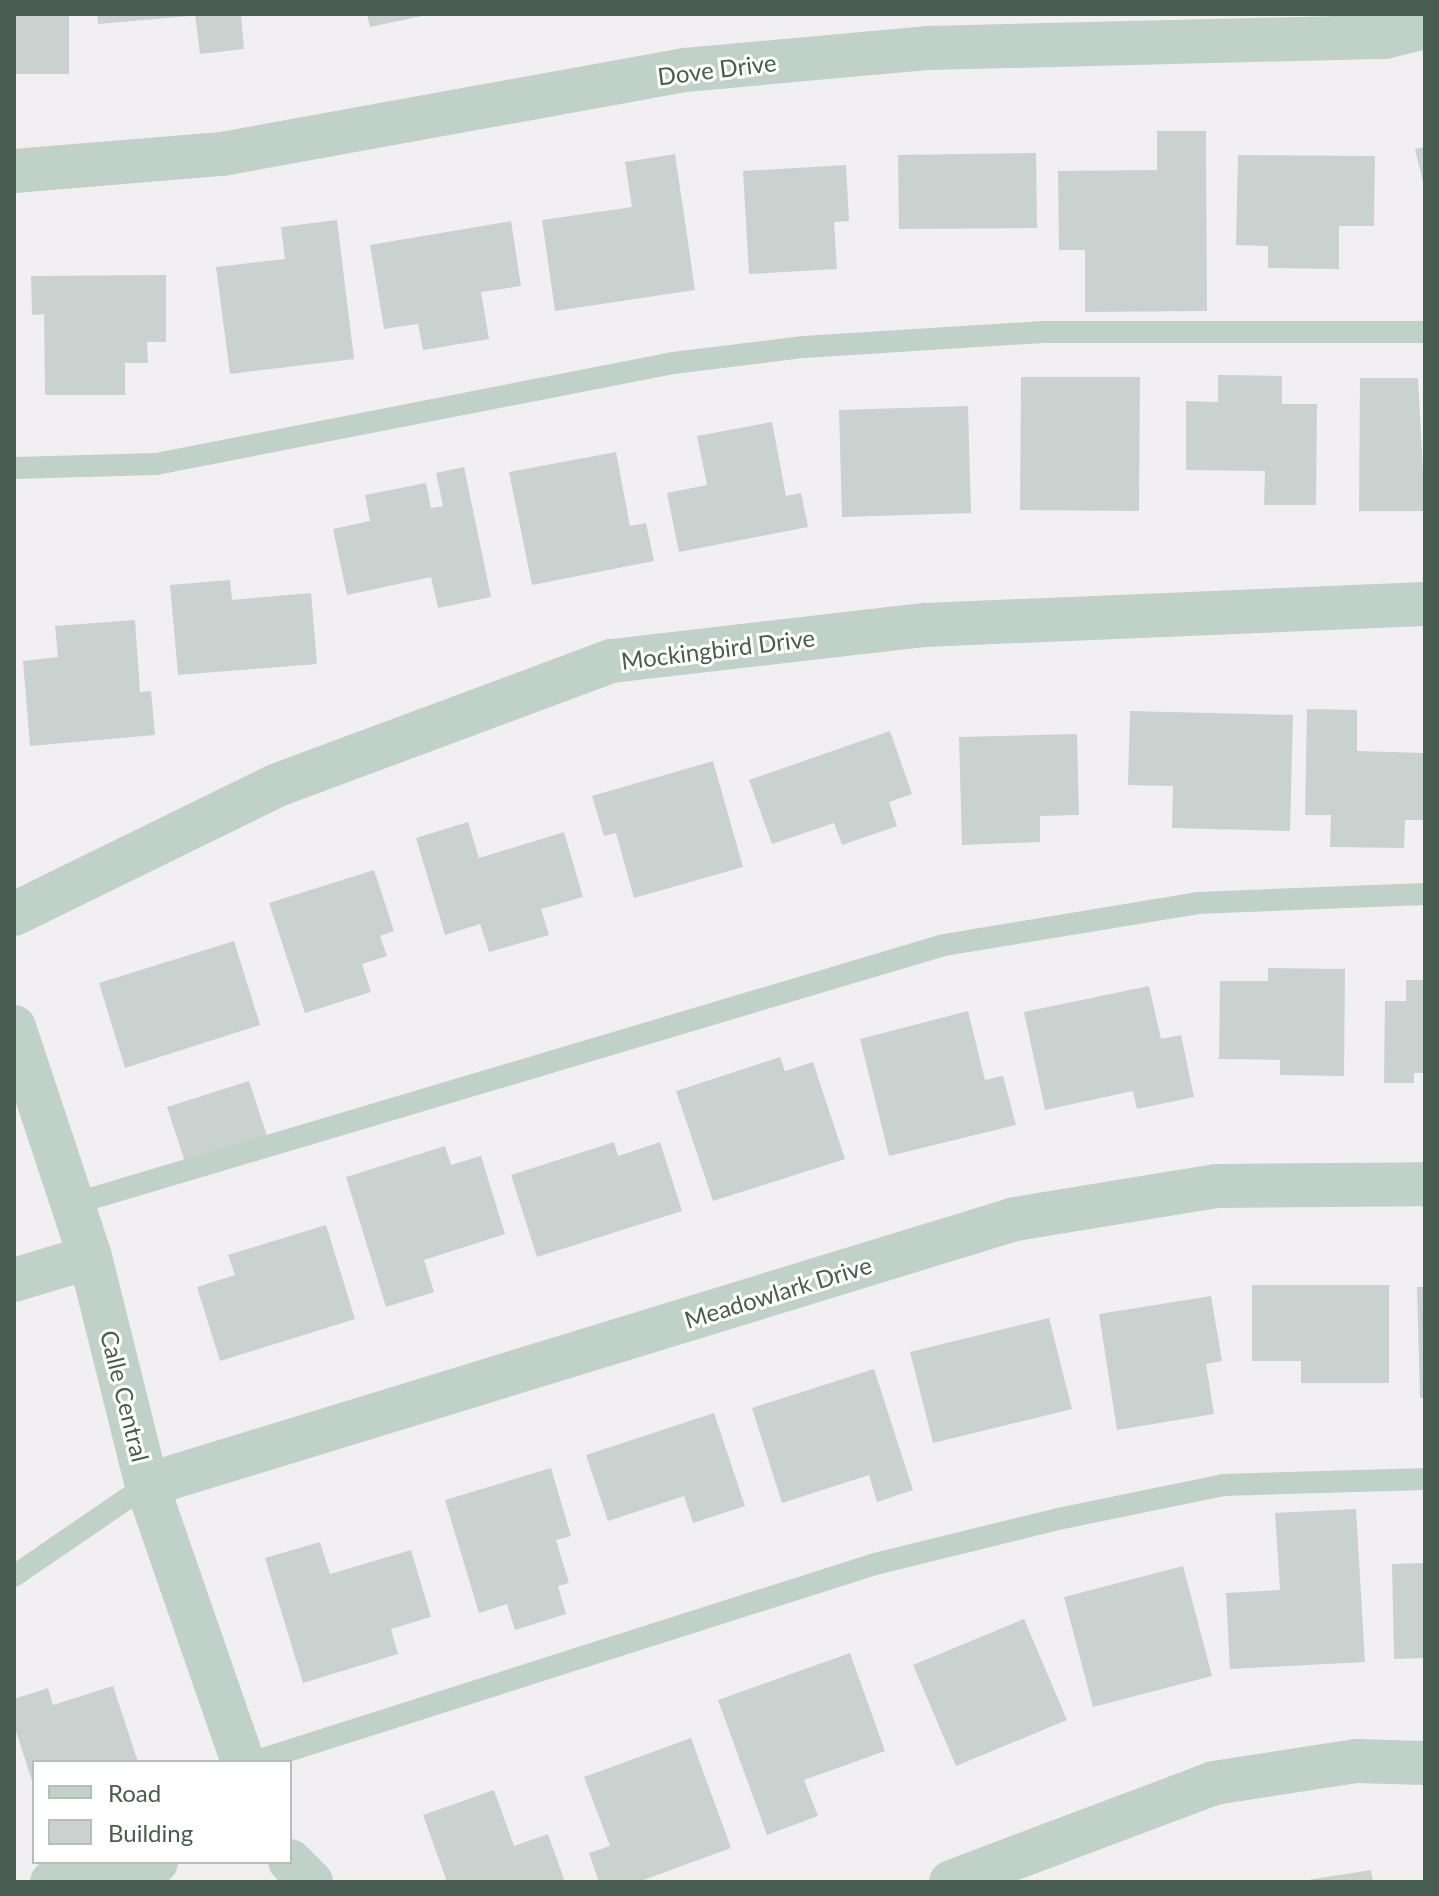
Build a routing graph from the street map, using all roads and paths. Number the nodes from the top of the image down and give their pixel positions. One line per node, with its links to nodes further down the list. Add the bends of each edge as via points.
1 (1425, 27): 2 (street, Dove Drive, via 1385,37 929,48 685,70 222,154)
2 (14, 171)
3 (1425, 332): 4 (lane, via 1044,332 804,347 673,363 156,464)
4 (14, 468)
5 (1425, 604): 7 (street, Mockingbird Drive, via 925,625 612,661 275,786)
6 (1425, 894): 10 (lane, via 1198,903 944,945)
7 (14, 914)
8 (14, 1027): 10 (street, Calle Central)
9 (1425, 1184): 14 (street, Meadowlark Drive, via 1216,1186 1015,1219)
10 (73, 1204): 11 (street, Calle Central)
11 (90, 1257): 12 (street); 14 (street, Calle Central)
12 (14, 1280)
13 (1425, 1479): 17 (lane, via 1223,1485 1058,1519 875,1564)
14 (147, 1485): 15 (lane); 16 (street, Calle Central)
15 (14, 1576)
16 (242, 1760)
17 (259, 1760)
18 (1425, 1763): 23 (street, via 1356,1761 1214,1783)
19 (292, 1863): 22 (street)
20 (146, 1864): 21 (street)
21 (60, 1881)
22 (311, 1882)
23 (951, 1882)

